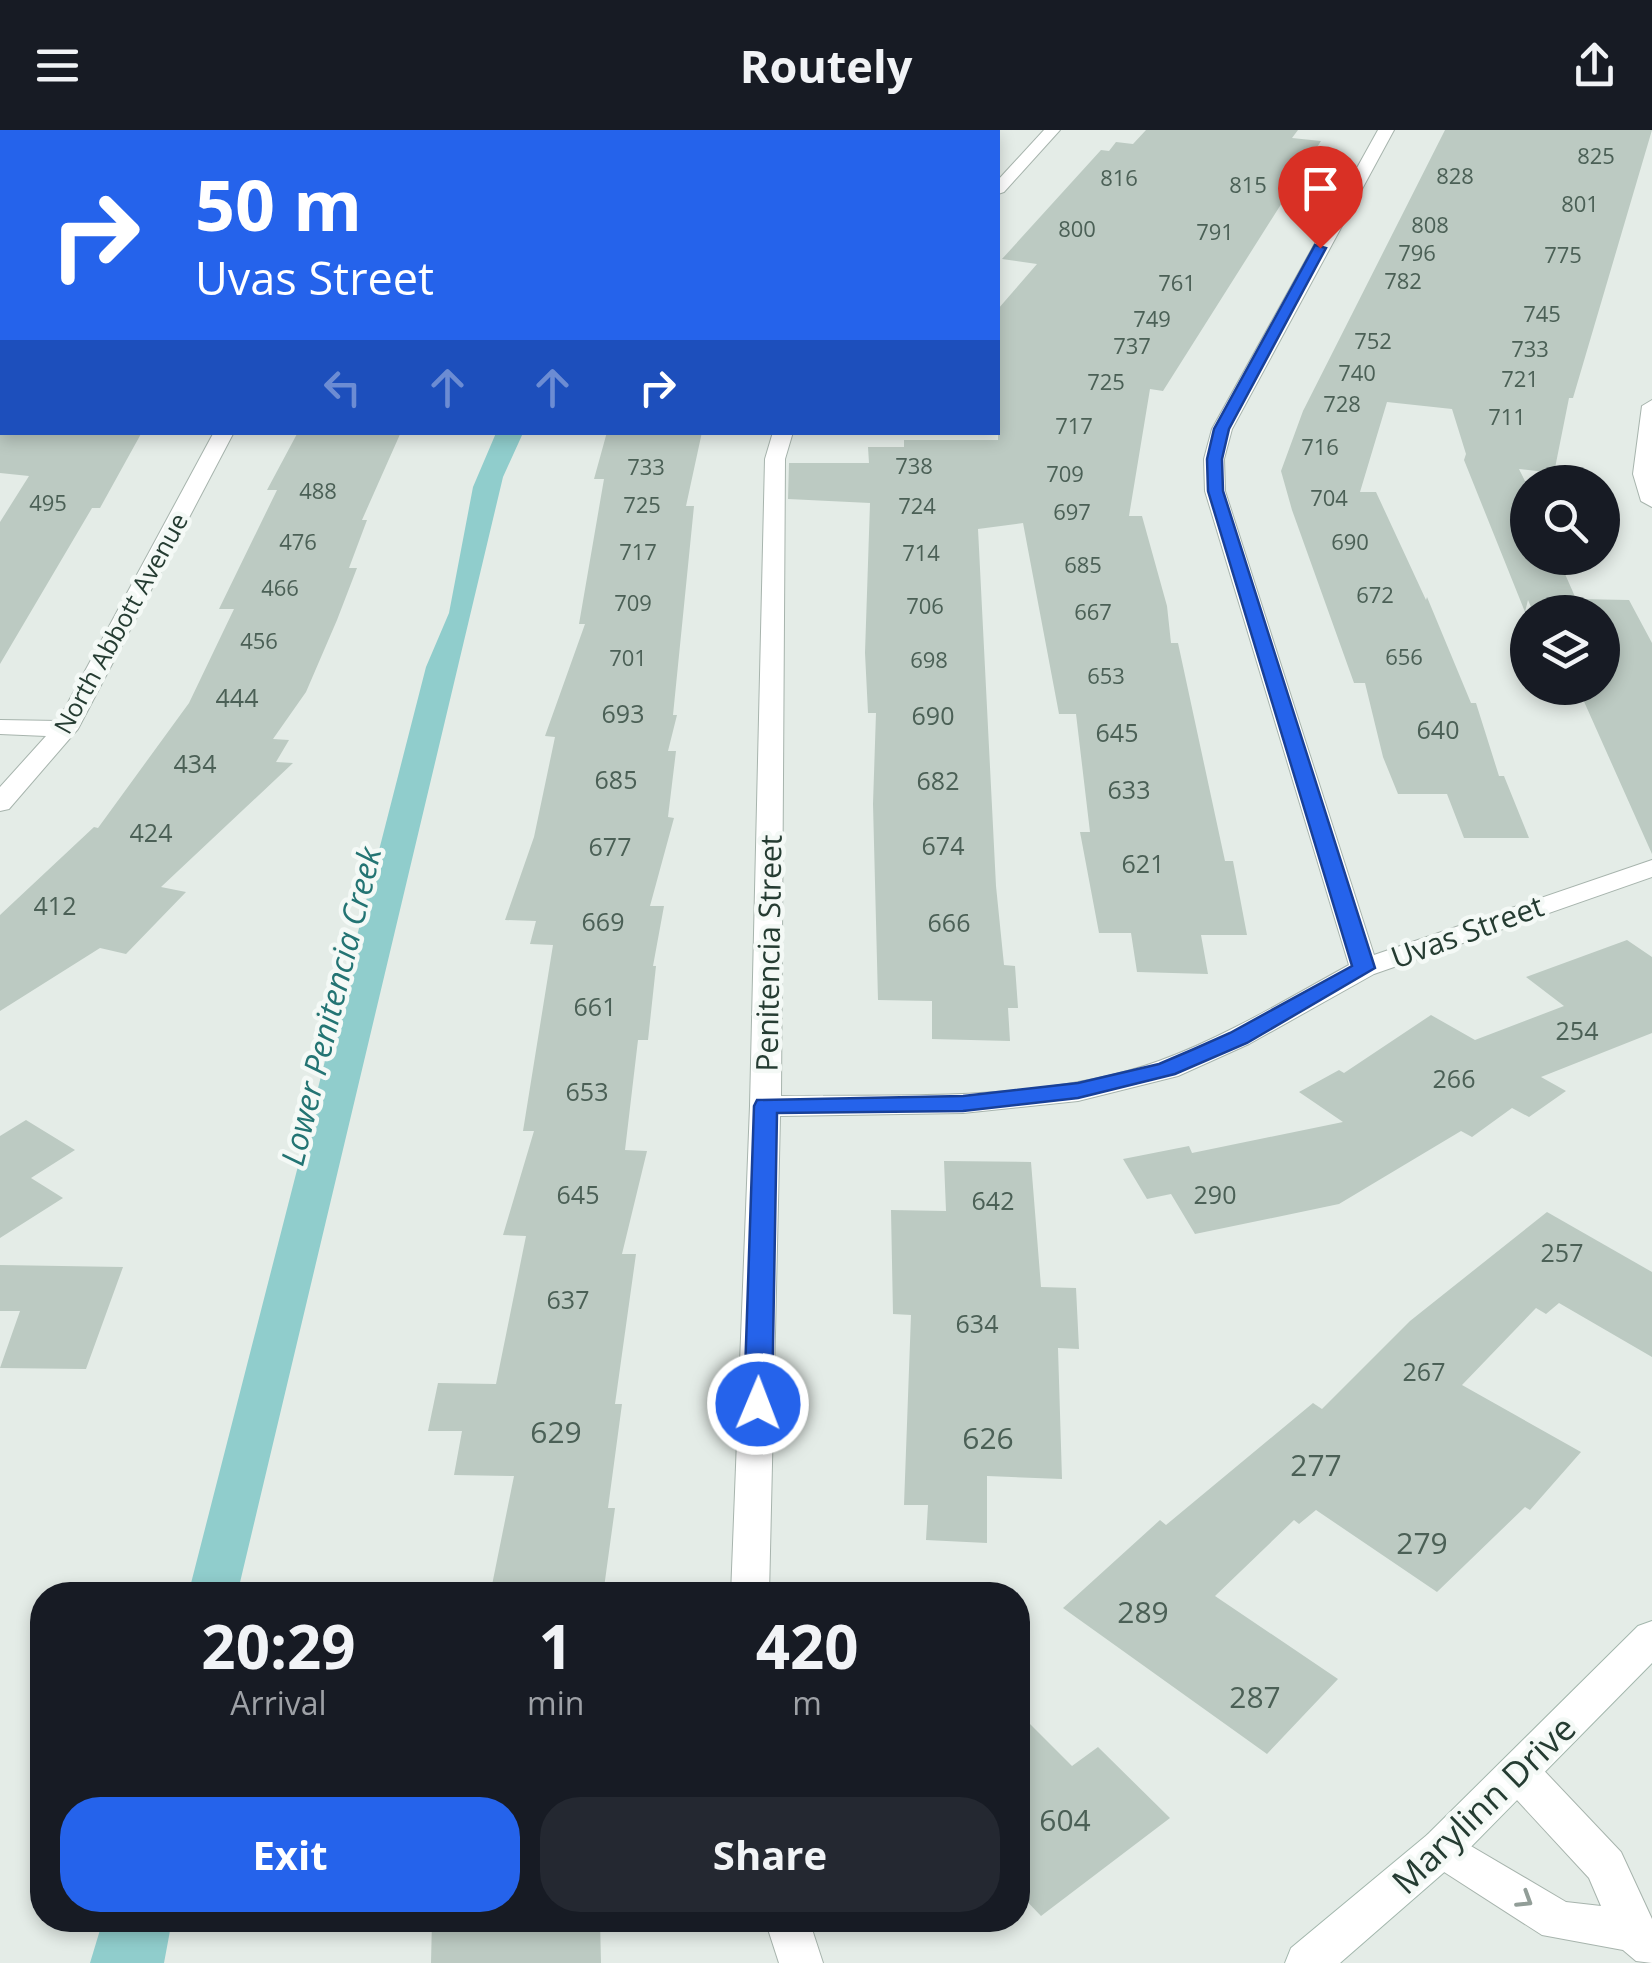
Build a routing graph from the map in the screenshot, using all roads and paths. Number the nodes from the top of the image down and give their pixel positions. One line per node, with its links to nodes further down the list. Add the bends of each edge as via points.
1 (1052, 130): 3 (street)
2 (1386, 130): 12 (street, via 1222,429 1214,459 1216,491 1243,587)
3 (1000, 187)
4 (1652, 406): 7 (street, via 1642,474)
5 (222, 435): 9 (street, North Abbott Avenue)
6 (781, 435): 13 (street, Penitencia Street, via 775,459)
7 (1652, 500)
8 (0, 727): 9 (street)
9 (66, 729): 10 (street, North Abbott Avenue)
10 (0, 804)
11 (1652, 868): 12 (street, Uvas Street)
12 (1364, 968): 13 (street, Uvas Street, via 1202,1054 1078,1090 963,1103)
13 (766, 1106): 14 (street, Penitencia Street)
14 (750, 1582)
15 (1652, 1637): 16 (street, Marylinn Drive)
16 (1519, 1773): 17 (street, Marylinn Drive); 19 (street, via 1606,1866)
17 (1442, 1848): 19 (street, one-way to 19, via 1558,1921); 21 (street, Marylinn Drive)
18 (791, 1932): 20 (street)
19 (1642, 1938)
20 (801, 1963)
21 (1308, 1963)

